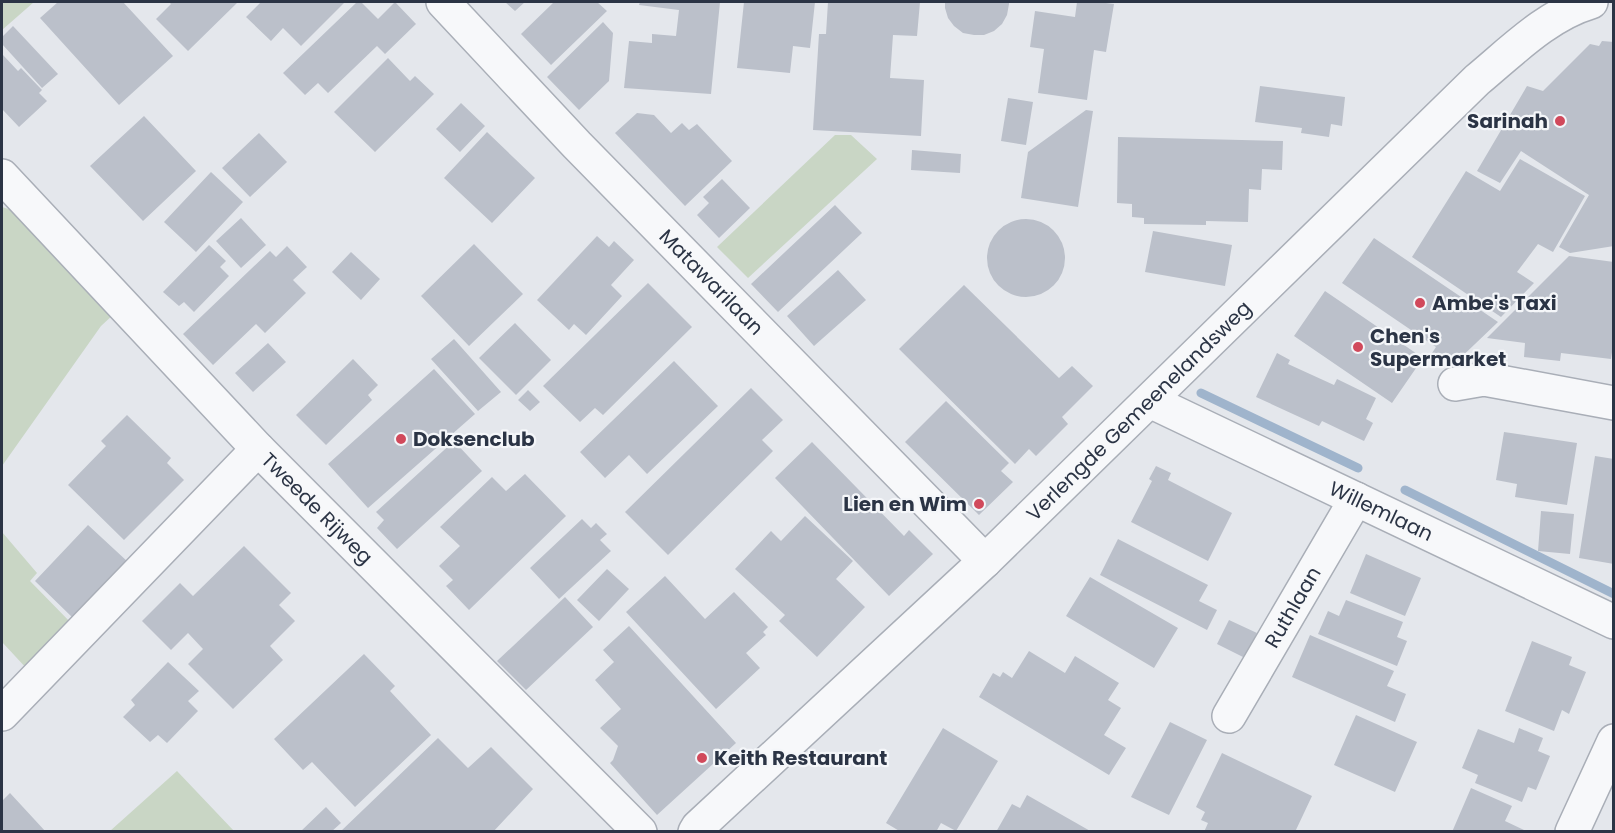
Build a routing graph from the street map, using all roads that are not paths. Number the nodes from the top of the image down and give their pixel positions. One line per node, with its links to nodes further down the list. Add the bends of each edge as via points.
1 (443, 2): 9 (street, Matawarilaan, via 577,145)
2 (1591, 2): 5 (street, Verlengde Gemeenelandsweg, via 1538,29 1477,80)
3 (4, 182): 7 (street, Tweede Rijweg)
4 (1455, 384): 6 (street, via 1484,379)
5 (1150, 401): 8 (street, Willemlaan); 9 (street, Verlengde Gemeenelandsweg)
6 (1614, 404)
7 (258, 449): 11 (street); 14 (street, Tweede Rijweg)
8 (1356, 499): 10 (street, Willemlaan); 12 (street, Ruthlaan)
9 (985, 561): 15 (street, Verlengde Gemeenelandsweg)
10 (1614, 622)
11 (2, 714)
12 (1229, 716)
13 (1614, 741): 16 (street)
14 (640, 831)
15 (695, 831)
16 (1572, 831)

